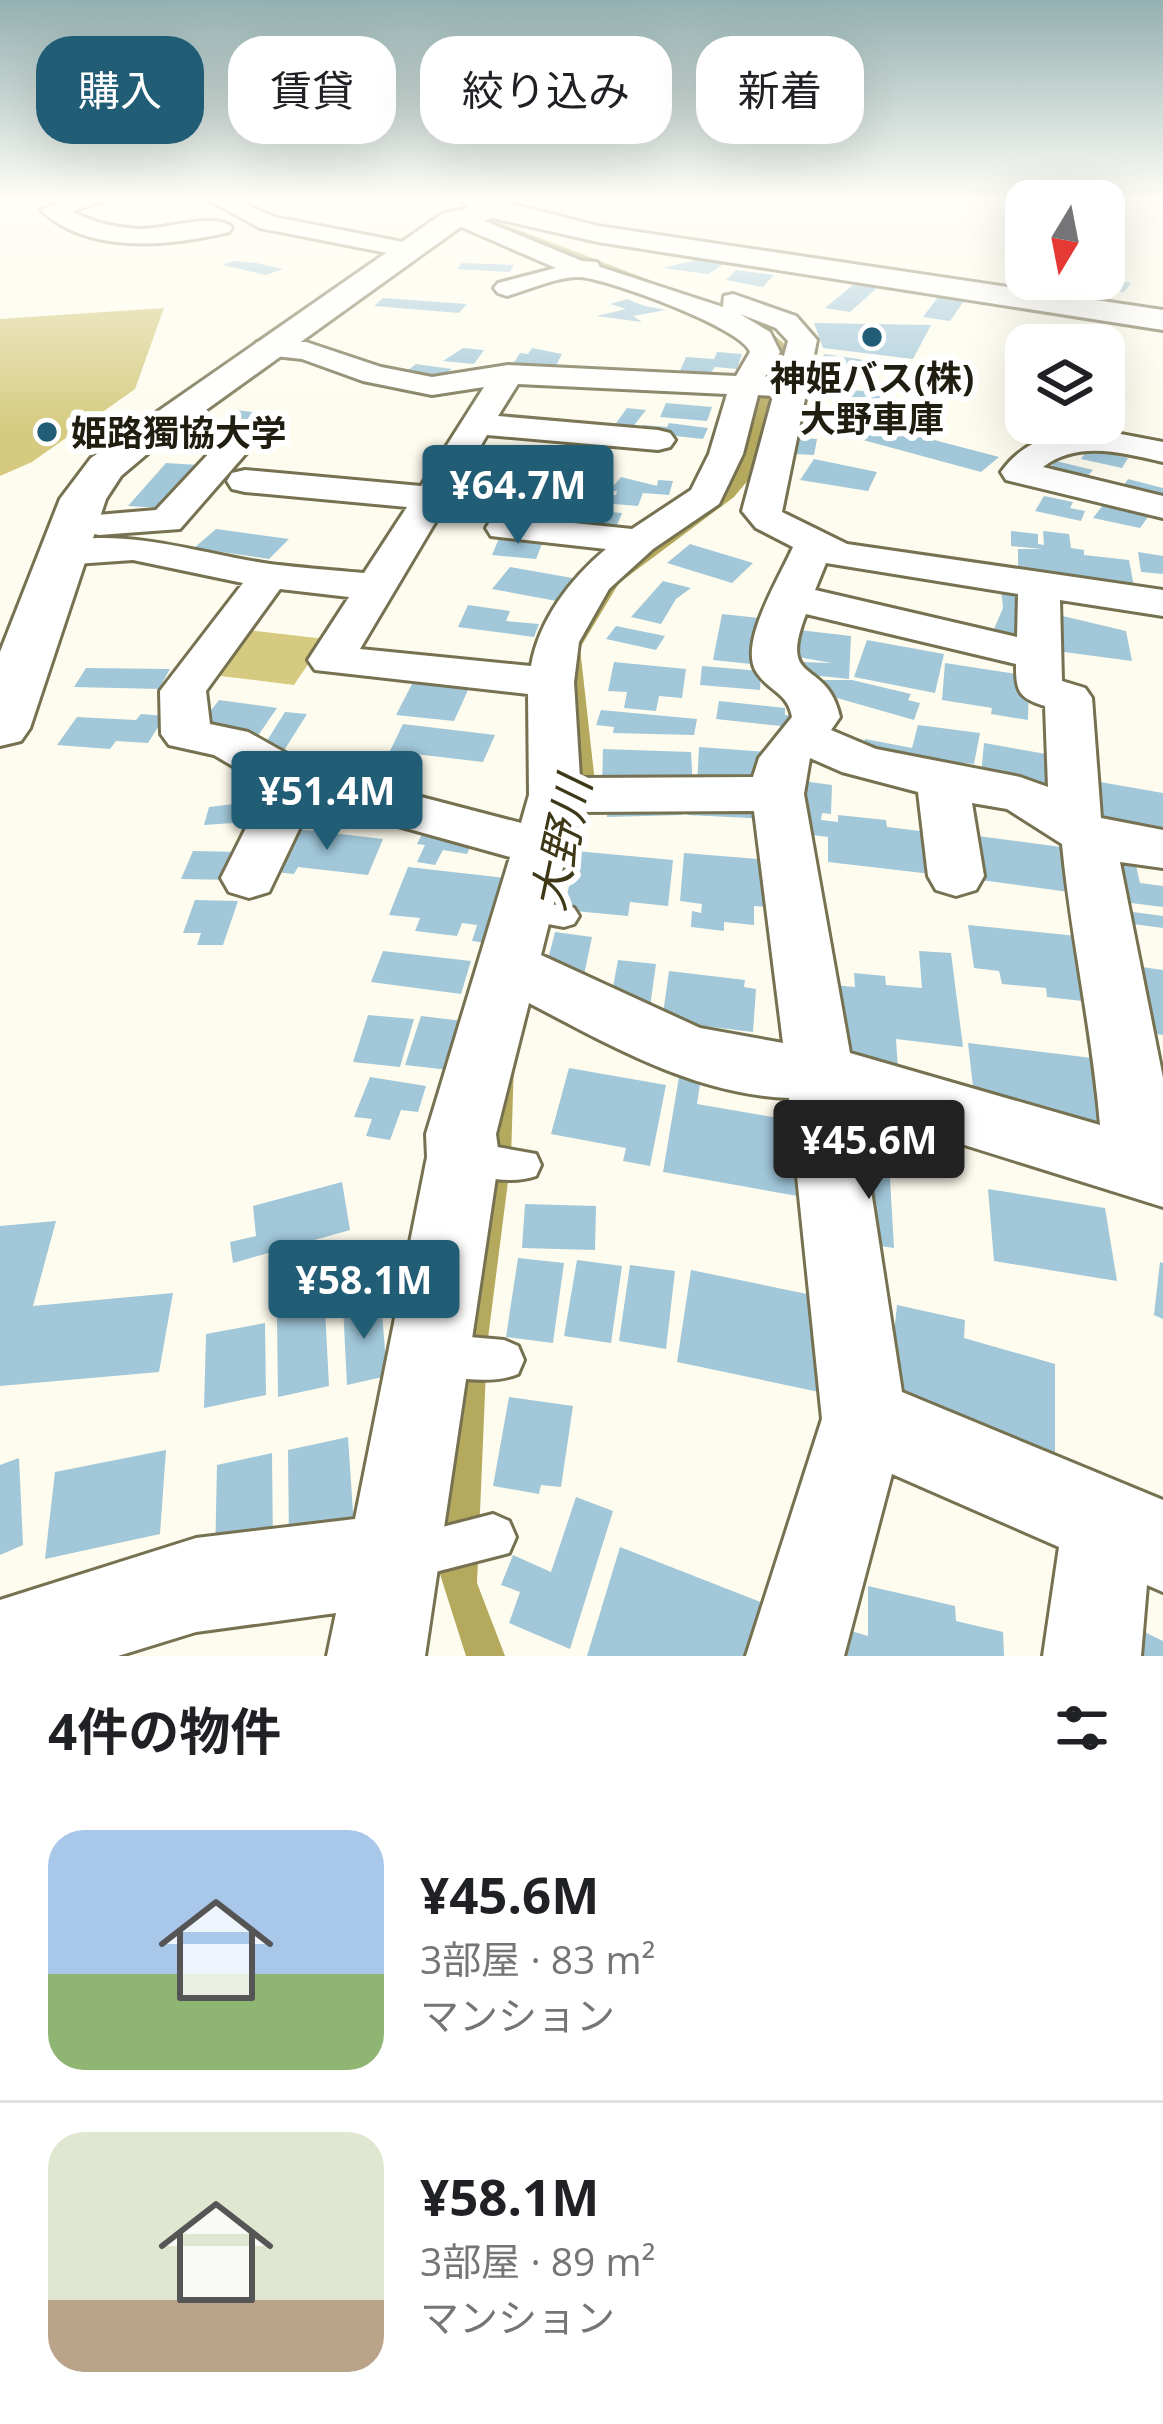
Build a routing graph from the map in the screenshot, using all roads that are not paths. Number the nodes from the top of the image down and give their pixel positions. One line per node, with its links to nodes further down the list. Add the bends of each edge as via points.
1 (368, 277): 7 (street)
2 (566, 277): 5 (street, via 566,298)
3 (602, 277): 10 (street, via 724,316 760,338)
4 (691, 277): 6 (street)
5 (508, 318)
6 (1163, 320)
7 (267, 347): 8 (street, via 432,386); 11 (street)
8 (508, 374): 9 (street); 12 (street)
9 (677, 383): 10 (street); 12 (street, via 656,425 612,442)
10 (769, 386): 17 (street, via 726,454)
11 (161, 422): 19 (street, via 106,466); 19 (street, via 228,439 231,452 167,521)
12 (476, 424): 15 (street)
13 (1163, 452): 16 (street, via 1099,439 1069,442 1028,459 1019,472)
14 (245, 482): 15 (street, via 298,471)
15 (430, 498): 23 (street)
16 (1163, 507)
17 (749, 522): 20 (street); 22 (street, via 837,554); 25 (street); 28 (street, via 776,668 812,696 816,717)
18 (505, 528): 20 (street)
19 (67, 539): 21 (street); 27 (street)
20 (638, 541): 26 (street, via 592,582 557,642)
21 (269, 576): 23 (street); 29 (street, via 183,691 186,734 230,743)
22 (1039, 584): 24 (street); 25 (street)
23 (376, 587): 26 (street, via 331,660)
24 (1163, 603)
25 (1037, 655): 32 (street, via 1039,689 1068,698)
26 (551, 682): 31 (street)
27 (4, 704)
28 (791, 766): 30 (street, via 860,761); 31 (street); 37 (street)
29 (296, 781): 31 (street); 35 (street)
30 (943, 782): 32 (street, via 1020,794); 34 (street)
31 (568, 812): 36 (street)
32 (1081, 831): 33 (street); 40 (street)
33 (1163, 849)
34 (956, 876)
35 (249, 878)
36 (536, 944): 37 (street, via 658,1043 716,1063); 38 (street, via 461,1134)
37 (820, 1072): 40 (street); 43 (street)
38 (463, 1156): 39 (lane); 41 (street)
39 (524, 1165)
40 (1151, 1170)
41 (431, 1354): 42 (lane); 46 (street)
42 (504, 1360)
43 (864, 1419): 44 (street); 49 (street)
44 (1136, 1533): 50 (street)
45 (494, 1537): 46 (lane)
46 (392, 1560): 47 (street, via 196,1585); 48 (street)
47 (31, 1635)
48 (376, 1656)
49 (795, 1656)
50 (1092, 1656)

